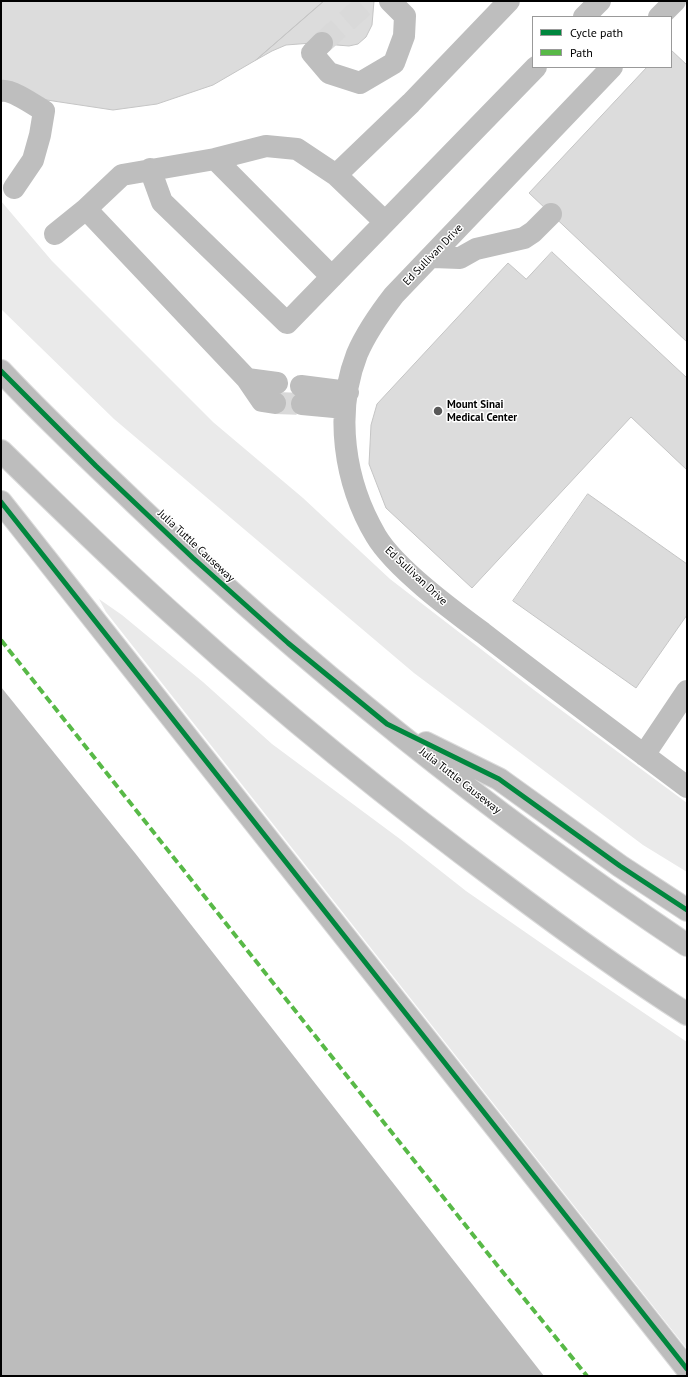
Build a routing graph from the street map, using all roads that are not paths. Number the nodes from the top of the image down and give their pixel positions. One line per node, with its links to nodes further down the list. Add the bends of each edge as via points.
1 (509, 1): 13 (street, via 411,103)
2 (600, 1): 5 (street)
3 (675, 1): 6 (street)
4 (403, 6): 7 (street, via 404,36 394,63 360,83 329,73 312,53)
5 (585, 16)
6 (661, 16)
7 (322, 44)
8 (535, 68): 17 (street)
9 (611, 68): 19 (street, Ed Sullivan Drive)
10 (1, 91): 14 (street, via 26,100 44,112 33,160)
11 (216, 158): 12 (street); 13 (street, via 266,146 297,149); 20 (street)
12 (150, 169): 15 (street, via 122,175); 20 (street, via 162,202 287,323)
13 (336, 175): 17 (street)
14 (14, 188)
15 (86, 210): 18 (street); 22 (street, via 247,379)
16 (557, 219): 19 (street, via 524,238 476,249 460,258)
17 (385, 222): 20 (street)
18 (55, 234)
19 (432, 256): 24 (street, Ed Sullivan Drive, via 382,311 357,354)
20 (332, 277)
21 (1, 371): 28 (highway, Julia Tuttle Causeway, via 193,558 288,643)
22 (276, 393)
23 (302, 395): 24 (street)
24 (347, 400): 29 (street, Ed Sullivan Drive, via 347,460 353,484 376,537 391,555 447,605)
25 (1, 451): 33 (highway, via 185,626 320,741 455,849 599,955)
26 (1, 502): 34 (highway)
27 (687, 691): 29 (street)
28 (387, 724): 31 (highway, via 499,779 608,858); 32 (highway, Julia Tuttle Causeway, via 525,831)
29 (644, 754): 30 (street, Ed Sullivan Drive)
30 (687, 787)
31 (687, 910)
32 (687, 945)
33 (687, 1014)
34 (687, 1369)

